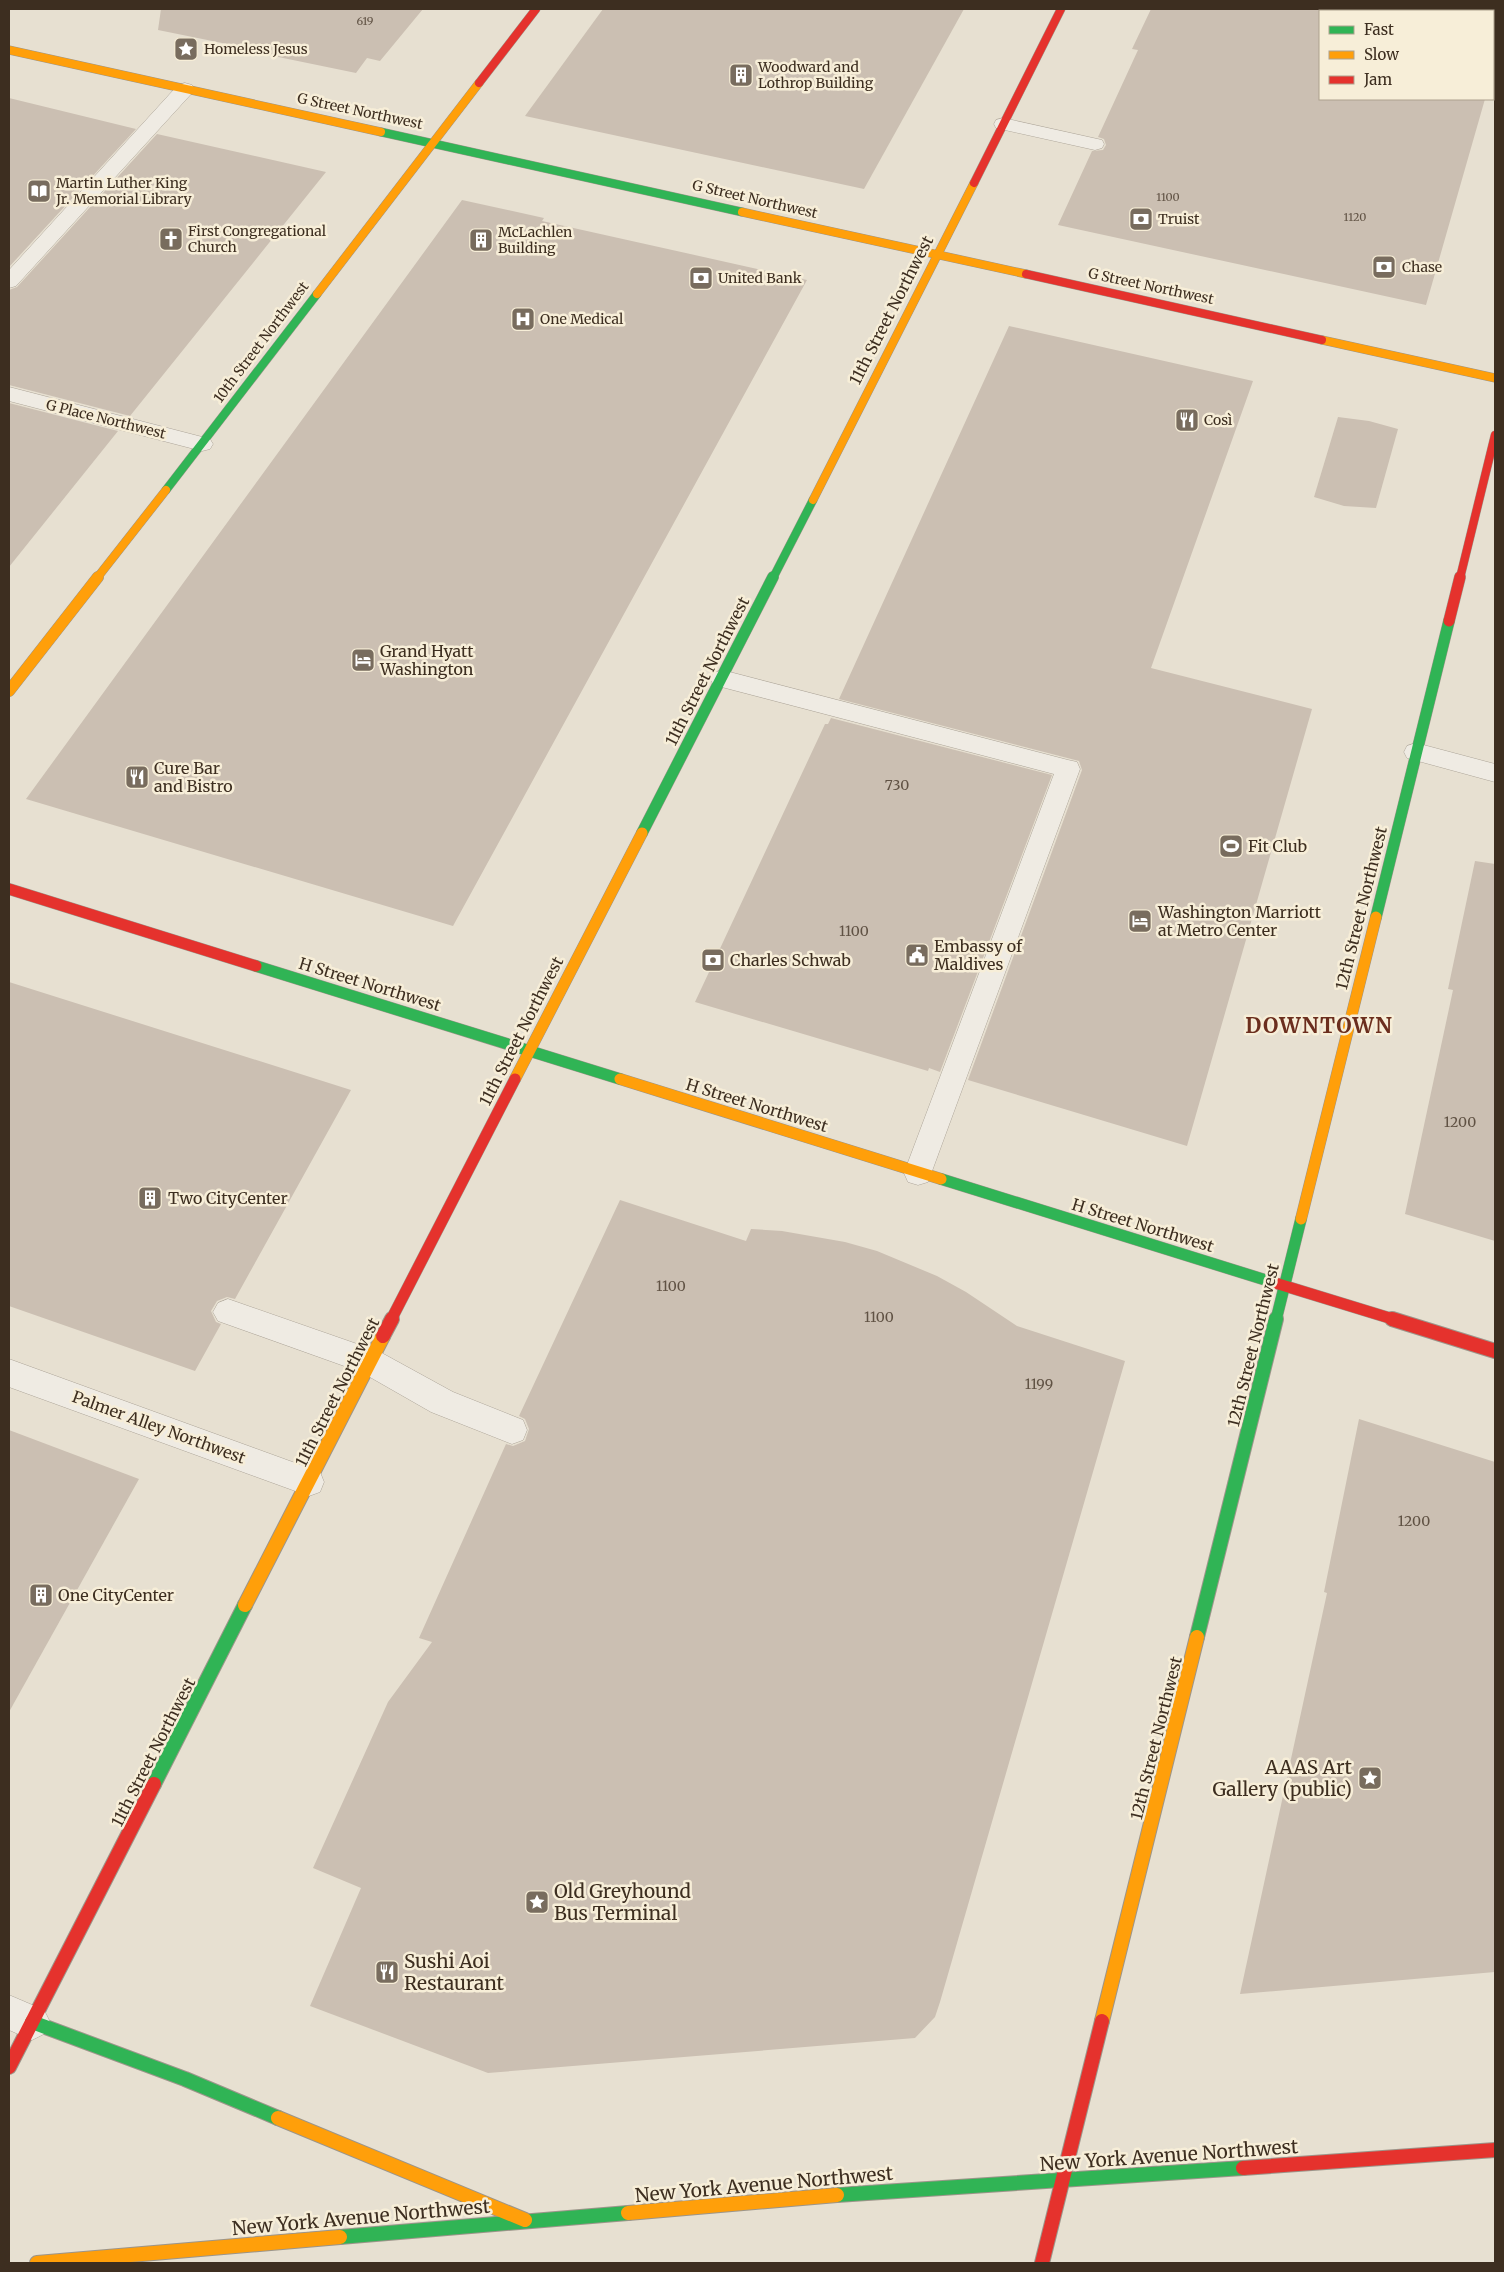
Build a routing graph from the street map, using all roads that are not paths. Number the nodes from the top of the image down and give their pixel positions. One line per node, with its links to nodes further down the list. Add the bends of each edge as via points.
1 (536, 9): 6 (main road, 10th Street Northwest)
2 (1060, 9): 5 (main road, 11th Street Northwest)
3 (9, 50): 4 (main road, G Street Northwest)
4 (184, 88): 6 (main road, G Street Northwest); 9 (street)
5 (1003, 124): 7 (street); 8 (main road, 11th Street Northwest)
6 (432, 142): 8 (main road, G Street Northwest); 13 (main road, 10th Street Northwest)
7 (1095, 144)
8 (937, 256): 10 (main road, G Street Northwest); 14 (main road, 11th Street Northwest)
9 (9, 282)
10 (1495, 378)
11 (9, 394): 13 (street, G Place Northwest)
12 (1495, 435): 16 (main road, 12th Street Northwest)
13 (202, 444): 15 (main road, 10th Street Northwest)
14 (722, 679): 19 (main road, 11th Street Northwest); 20 (street, via 1068,769)
15 (9, 691)
16 (1416, 752): 17 (street); 21 (main road, 12th Street Northwest)
17 (1495, 773)
18 (9, 889): 19 (main road, H Street Northwest)
19 (530, 1051): 20 (main road, H Street Northwest); 24 (main road, 11th Street Northwest)
20 (918, 1172): 21 (main road, H Street Northwest)
21 (1284, 1285): 23 (main road, H Street Northwest); 31 (main road, 12th Street Northwest)
22 (228, 1312): 24 (street)
23 (1495, 1351)
24 (370, 1362): 26 (street, via 442,1402); 27 (main road, 11th Street Northwest)
25 (9, 1373): 27 (street, Palmer Alley Northwest)
26 (512, 1430)
27 (309, 1482): 28 (main road, 11th Street Northwest)
28 (20, 2018): 29 (main road, 11th Street Northwest); 32 (main road, via 185,2079)
29 (9, 2068)
30 (1495, 2150): 31 (main road, New York Avenue Northwest, via 1181,2173)
31 (1063, 2178): 32 (main road, New York Avenue Northwest); 34 (main road, 12th Street Northwest)
32 (528, 2221): 33 (main road, New York Avenue Northwest)
33 (37, 2263)
34 (1042, 2263)

